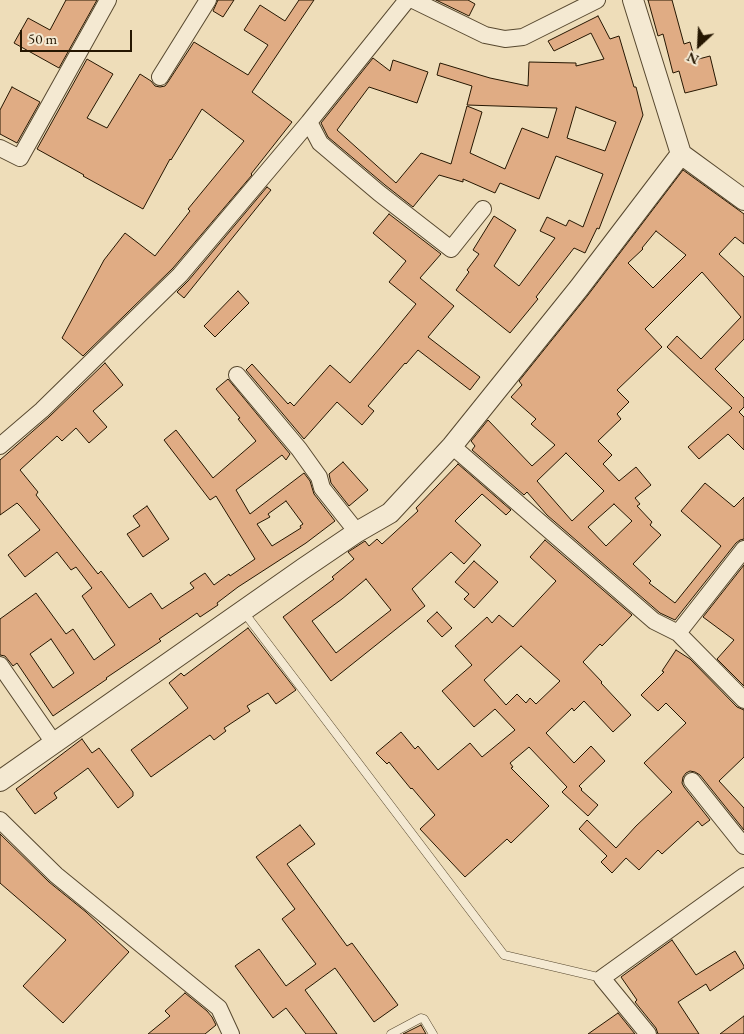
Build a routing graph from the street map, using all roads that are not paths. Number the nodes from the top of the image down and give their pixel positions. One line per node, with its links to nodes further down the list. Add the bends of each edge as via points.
1 (108, 0): 9 (street, via 20,158)
2 (208, 0): 7 (street)
3 (407, 0): 8 (street)
4 (413, 0): 5 (street, via 485,35 505,40 524,37)
5 (597, 0)
6 (633, 0): 10 (street)
7 (160, 77)
8 (309, 122): 12 (street, via 320,143 452,249); 14 (street, via 180,275 42,410)
9 (0, 148)
10 (681, 154): 11 (street); 15 (street)
11 (744, 200)
12 (483, 209)
13 (237, 375): 16 (street, via 299,449 319,477 322,488)
14 (0, 446)
15 (452, 446): 16 (street, via 390,513); 19 (street, via 654,621)
16 (357, 532): 18 (street)
17 (744, 549): 19 (street)
18 (243, 611): 22 (street); 28 (lane, via 504,955)
19 (678, 633): 21 (street)
20 (0, 665): 22 (street)
21 (744, 700)
22 (54, 743): 23 (street)
23 (0, 781)
24 (692, 781): 26 (street)
25 (0, 820): 29 (street, via 56,875 219,1008)
26 (744, 846)
27 (744, 876): 28 (street)
28 (602, 978): 32 (street)
29 (231, 1034)
30 (391, 1034): 31 (lane, via 422,1018)
31 (433, 1034)
32 (648, 1034)

